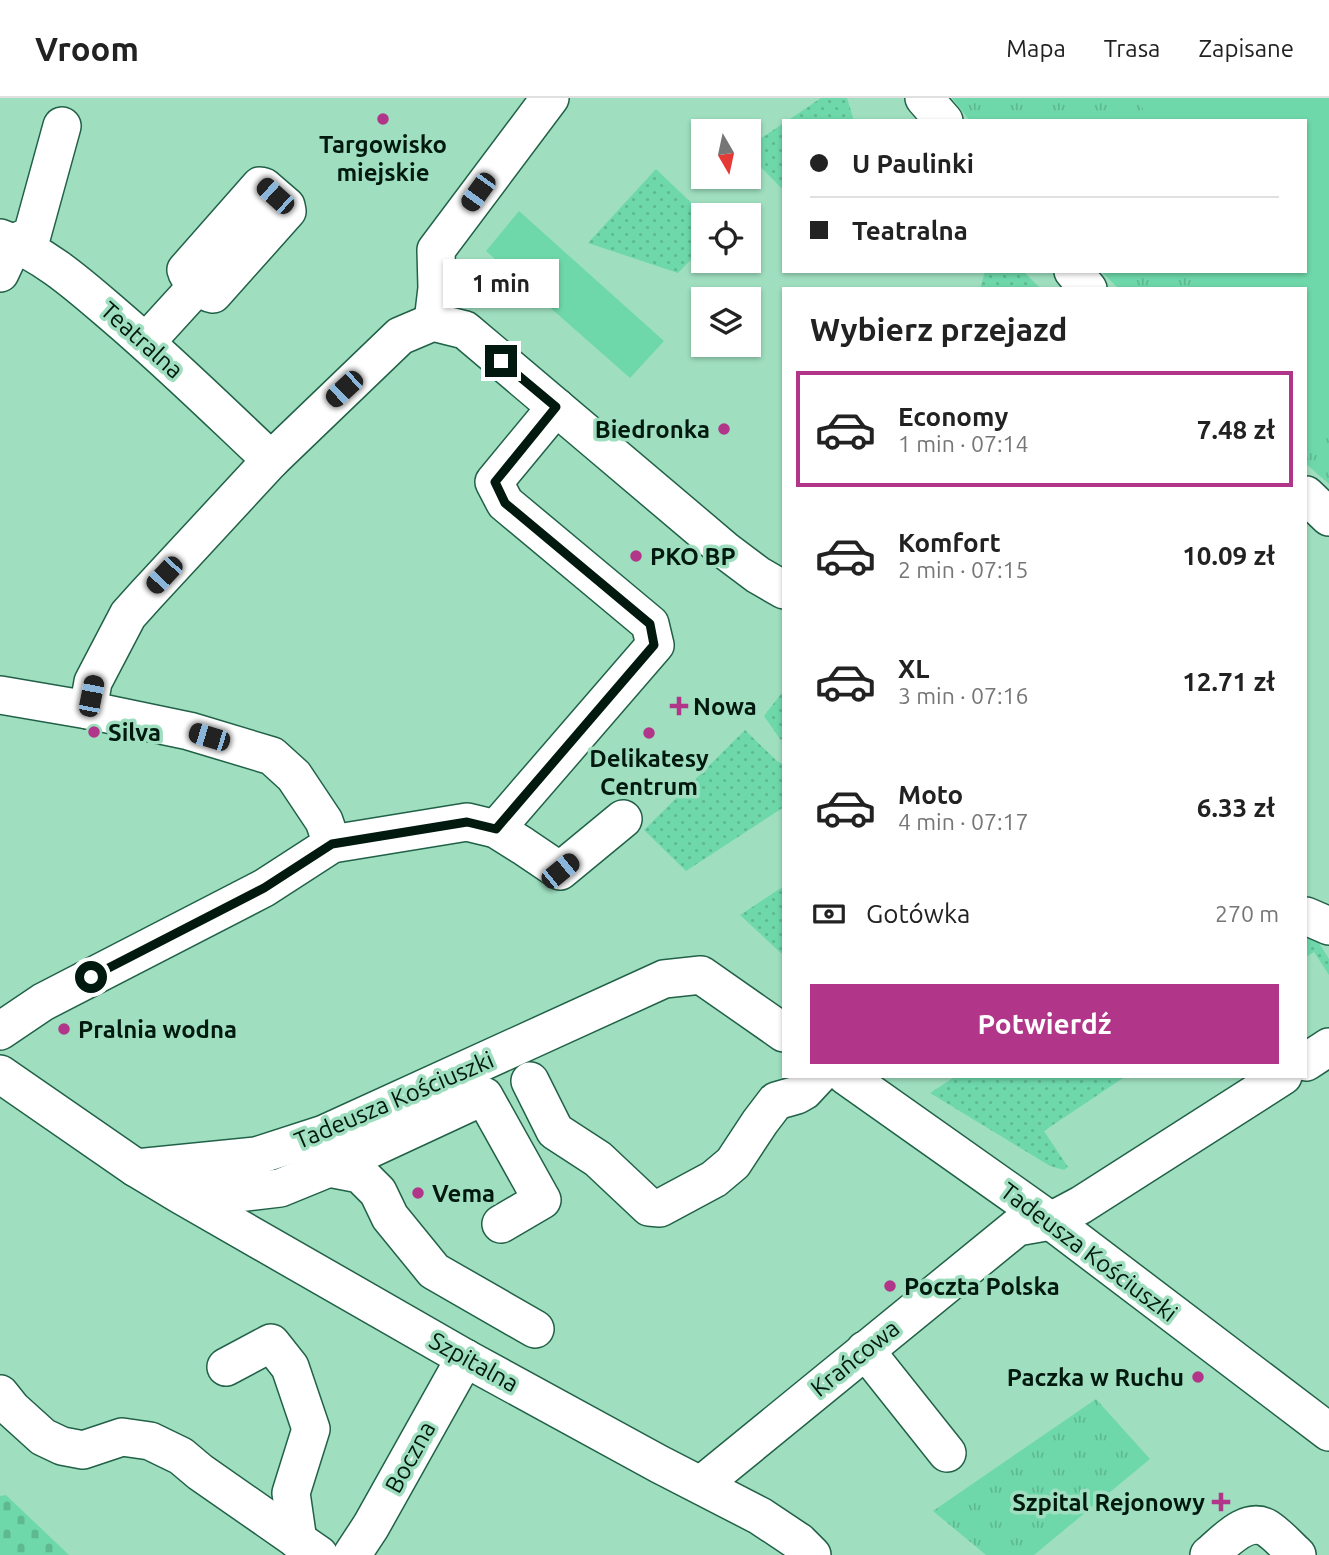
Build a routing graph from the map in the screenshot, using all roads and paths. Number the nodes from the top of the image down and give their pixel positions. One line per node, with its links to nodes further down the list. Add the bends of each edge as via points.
1 (550, 98): 9 (street, via 436,250)
2 (924, 98): 3 (street)
3 (942, 119)
4 (62, 127): 5 (street, via 32,235)
5 (5, 251): 10 (street, Teatralna, via 64,272)
6 (1075, 273): 8 (street)
7 (198, 285): 10 (street)
8 (1085, 287)
9 (433, 321): 11 (street, via 465,330); 12 (street, via 400,336)
10 (146, 342): 12 (street, Teatralna)
11 (556, 407): 15 (street, via 726,551); 19 (street, via 495,482 505,503 650,624 654,645)
12 (271, 460): 17 (street, via 128,615 93,682)
13 (1307, 496): 14 (street)
14 (1329, 517)
15 (782, 589)
16 (0, 695): 17 (street)
17 (88, 710): 20 (street, via 189,731 272,756 294,776 324,821)
18 (624, 819): 19 (street, via 560,871)
19 (496, 829): 20 (street, via 467,822)
20 (332, 844): 23 (street, via 264,888 43,1002)
21 (1307, 916): 22 (street)
22 (1329, 926)
23 (0, 1031)
24 (782, 1032): 32 (street, Tadeusza Kościuszki, via 701,975 664,979 324,1134 256,1156)
25 (1329, 1047): 26 (street)
26 (1307, 1061)
27 (0, 1074): 32 (street)
28 (816, 1078): 31 (street, via 804,1091 776,1101 733,1163 714,1179 660,1208 649,1207 598,1160 555,1131)
29 (849, 1078): 35 (street, Tadeusza Kościuszki)
30 (1280, 1078): 35 (street)
31 (530, 1081)
32 (136, 1168): 34 (street, Szpitalna)
33 (329, 1168): 34 (street, via 280,1188); 36 (street, via 484,1096 542,1200); 37 (street, via 360,1174 434,1271)
34 (179, 1194): 39 (street, Szpitalna)
35 (1051, 1222): 38 (street, Krańcowa, via 1017,1227); 42 (street, Tadeusza Kościuszki)
36 (500, 1224)
37 (535, 1329)
38 (864, 1350): 43 (street); 44 (street, Krańcowa)
39 (466, 1358): 44 (street, Szpitalna); 46 (street, Boczna)
40 (226, 1367): 45 (street, via 271,1343 289,1367 311,1429 291,1493)
41 (0, 1394): 45 (street, via 43,1437 62,1446 83,1450 122,1437 161,1446)
42 (1329, 1432)
43 (947, 1453)
44 (701, 1485): 47 (street, Szpitalna, via 760,1517)
45 (308, 1548)
46 (352, 1555)
47 (812, 1555)
48 (1209, 1555): 49 (street, via 1243,1527 1256,1525 1267,1528)
49 (1297, 1555)

